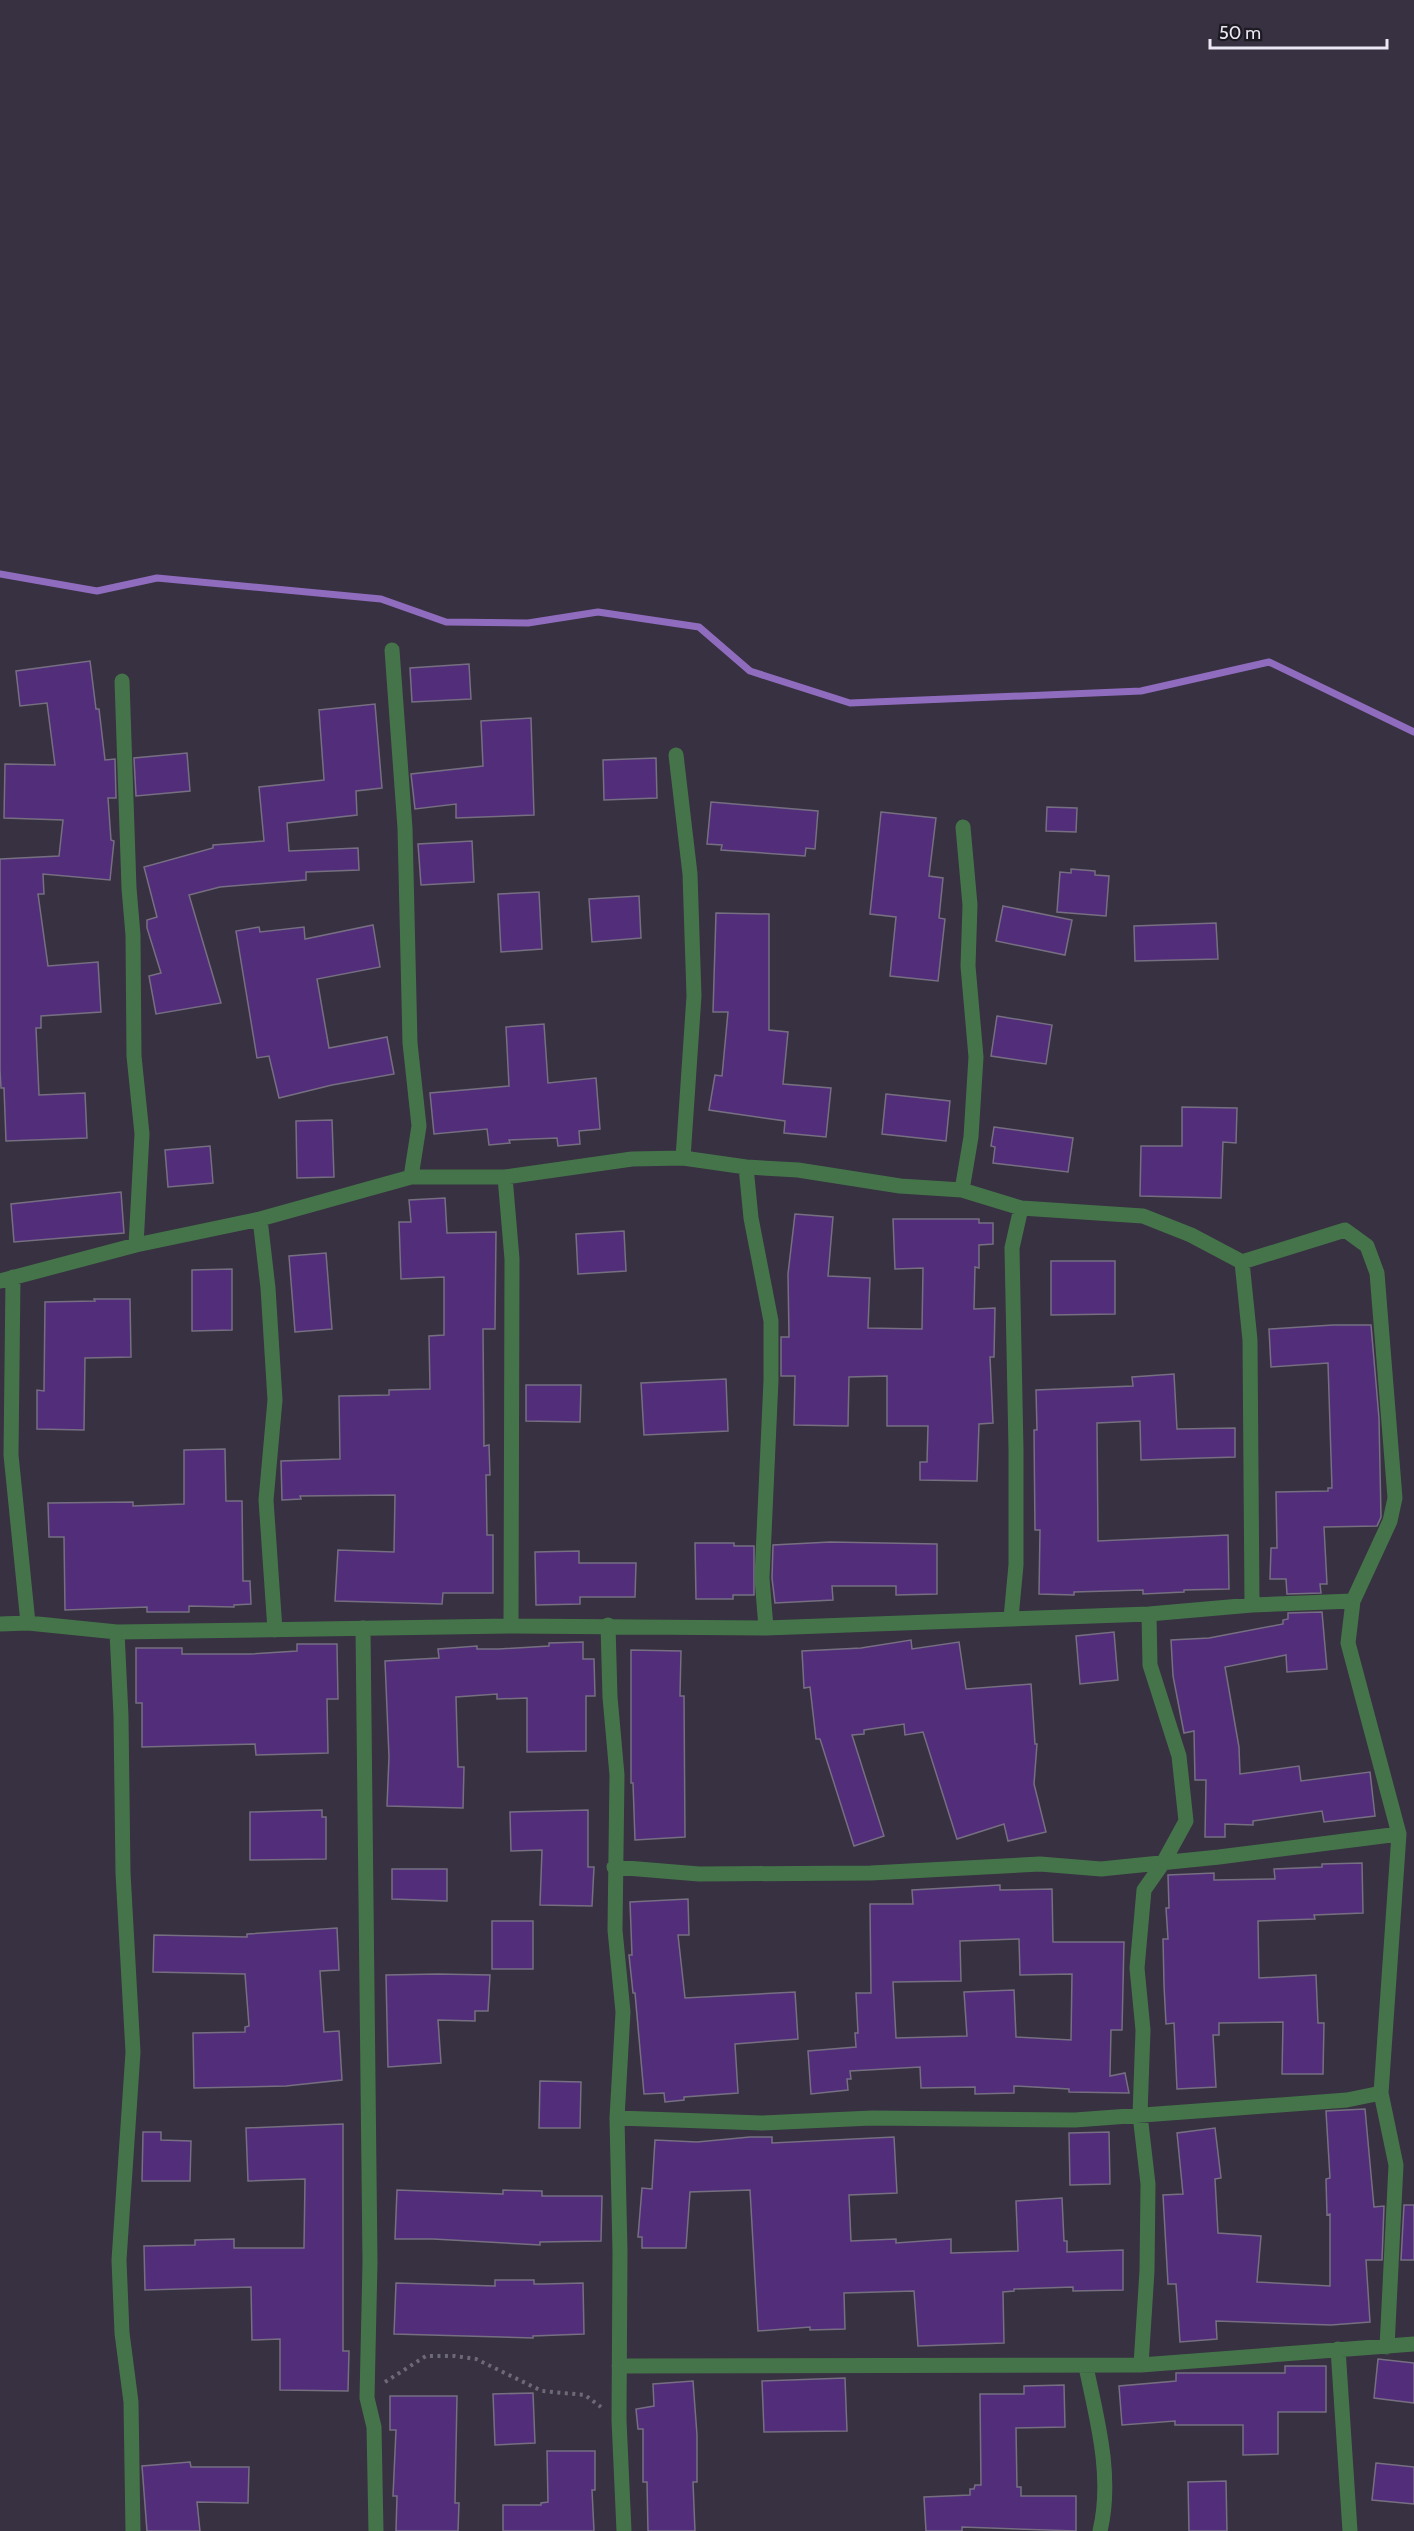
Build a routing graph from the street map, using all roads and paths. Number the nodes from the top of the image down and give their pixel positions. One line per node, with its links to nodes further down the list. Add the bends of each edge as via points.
1 (392, 650): 7 (street, via 405,828 410,1043 419,1126)
2 (122, 681): 12 (street, via 134,1056 142,1134)
3 (676, 754): 5 (street, via 690,874 694,996)
4 (963, 826): 9 (street, via 976,1057 971,1137)
5 (683, 1158): 6 (street); 8 (street, via 632,1159)
6 (747, 1167): 9 (street); 24 (street, via 751,1218 771,1321 762,1578)
7 (411, 1177): 8 (street); 11 (street)
8 (505, 1177): 21 (street, via 512,1259)
9 (962, 1190): 10 (street)
10 (1021, 1208): 13 (street, via 1143,1216); 18 (street, via 1012,1248 1016,1565)
11 (260, 1219): 12 (street); 25 (street, via 275,1400 266,1500)
12 (136, 1245): 14 (street)
13 (1242, 1262): 15 (street, via 1344,1230 1367,1246 1377,1273 1395,1498 1390,1521); 16 (street, via 1250,1340)
14 (7, 1279): 19 (street, via 11,1455)
15 (1353, 1601): 16 (street); 27 (street, via 1348,1643)
16 (1252, 1605): 17 (street)
17 (1149, 1614): 18 (street); 28 (street, via 1150,1665 1179,1756 1186,1821)
18 (1011, 1618): 24 (street)
19 (28, 1623): 20 (street); 26 (street)
20 (0, 1624)
21 (511, 1626): 22 (street); 23 (street)
22 (609, 1626): 24 (street); 29 (street, via 617,1775)
23 (363, 1628): 25 (street); 39 (street)
24 (766, 1628)
25 (275, 1630): 26 (street)
26 (117, 1632): 41 (street, via 132,2052 119,2260 122,2333 131,2402)
27 (1399, 1833): 28 (street); 30 (street)
28 (1163, 1863): 29 (street, via 1101,1869 1040,1864 871,1873 699,1874); 31 (street, via 1144,1890 1137,1968 1143,2030)
29 (614, 1868): 32 (street, via 623,2012)
30 (1381, 2093): 31 (street, via 1347,2100); 34 (street, via 1396,2165)
31 (1140, 2115): 32 (street, via 1075,2120 872,2118 805,2123); 36 (street, via 1148,2184)
32 (617, 2118): 37 (street)
33 (1414, 2344): 34 (street)
34 (1387, 2346): 35 (street)
35 (1338, 2349): 36 (street); 45 (street)
36 (1141, 2365): 38 (street)
37 (619, 2366): 38 (street); 40 (street)
38 (1086, 2367): 44 (street, via 1101,2437 1105,2512)
39 (368, 2398): 40 (path, via 389,2379 426,2356 455,2356 476,2359 542,2391 585,2395); 42 (street, via 374,2427)
40 (619, 2421): 43 (street)
41 (133, 2531)
42 (376, 2531)
43 (624, 2531)
44 (1101, 2531)
45 (1350, 2531)

